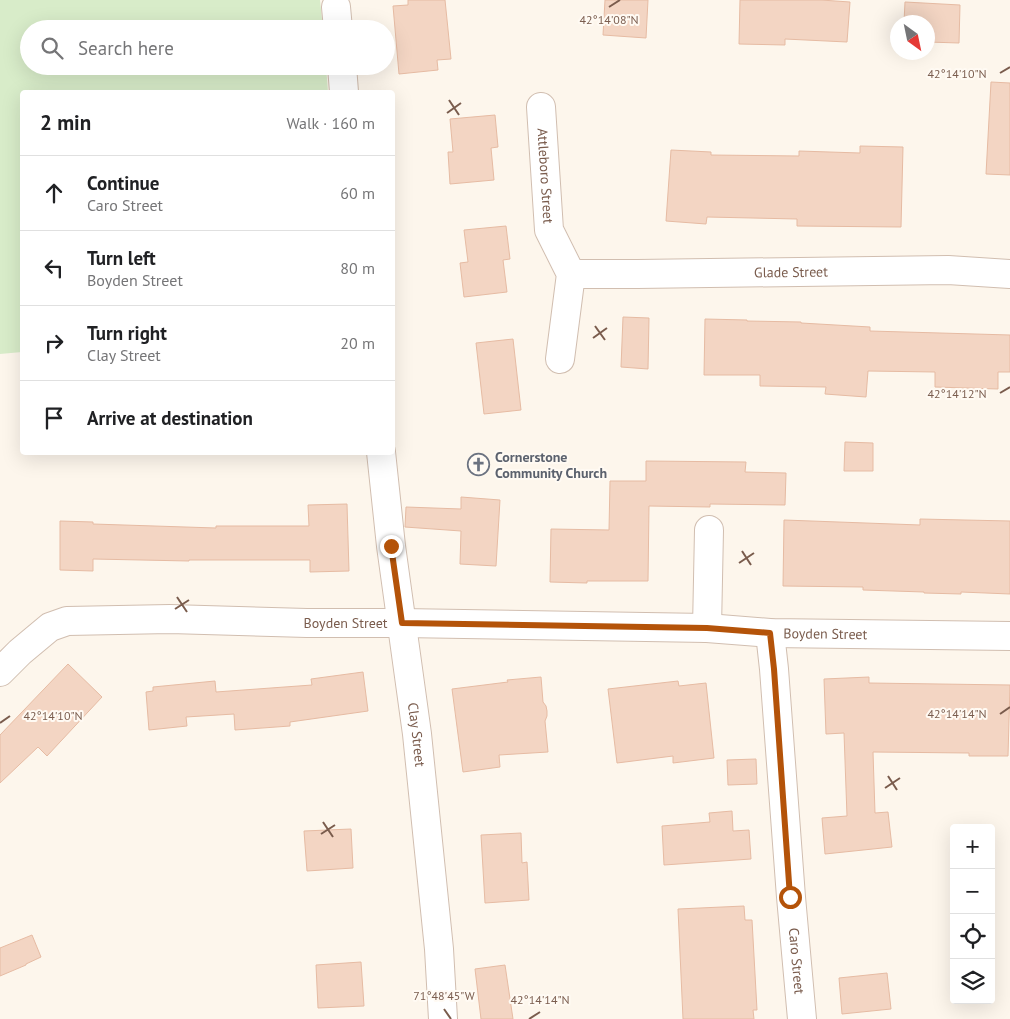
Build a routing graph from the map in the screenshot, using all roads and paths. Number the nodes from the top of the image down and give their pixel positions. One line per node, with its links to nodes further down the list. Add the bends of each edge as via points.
1 (343, 75): 2 (street)
2 (344, 90)
3 (541, 107): 4 (street, Attleboro Street, via 549,230)
4 (571, 274): 5 (street, Glade Street, via 948,270); 6 (street)
5 (1010, 274)
6 (560, 359)
7 (381, 455): 9 (street, Clay Street)
8 (709, 530): 10 (street)
9 (402, 623): 10 (street, Boyden Street); 13 (street, Boyden Street, via 170,619 67,621 50,627); 14 (street, Clay Street, via 423,793)
10 (707, 628): 11 (street, Boyden Street)
11 (770, 633): 12 (street, Boyden Street); 15 (street, Caro Street)
12 (1010, 636)
13 (0, 672)
14 (443, 1019)
15 (802, 1019)

